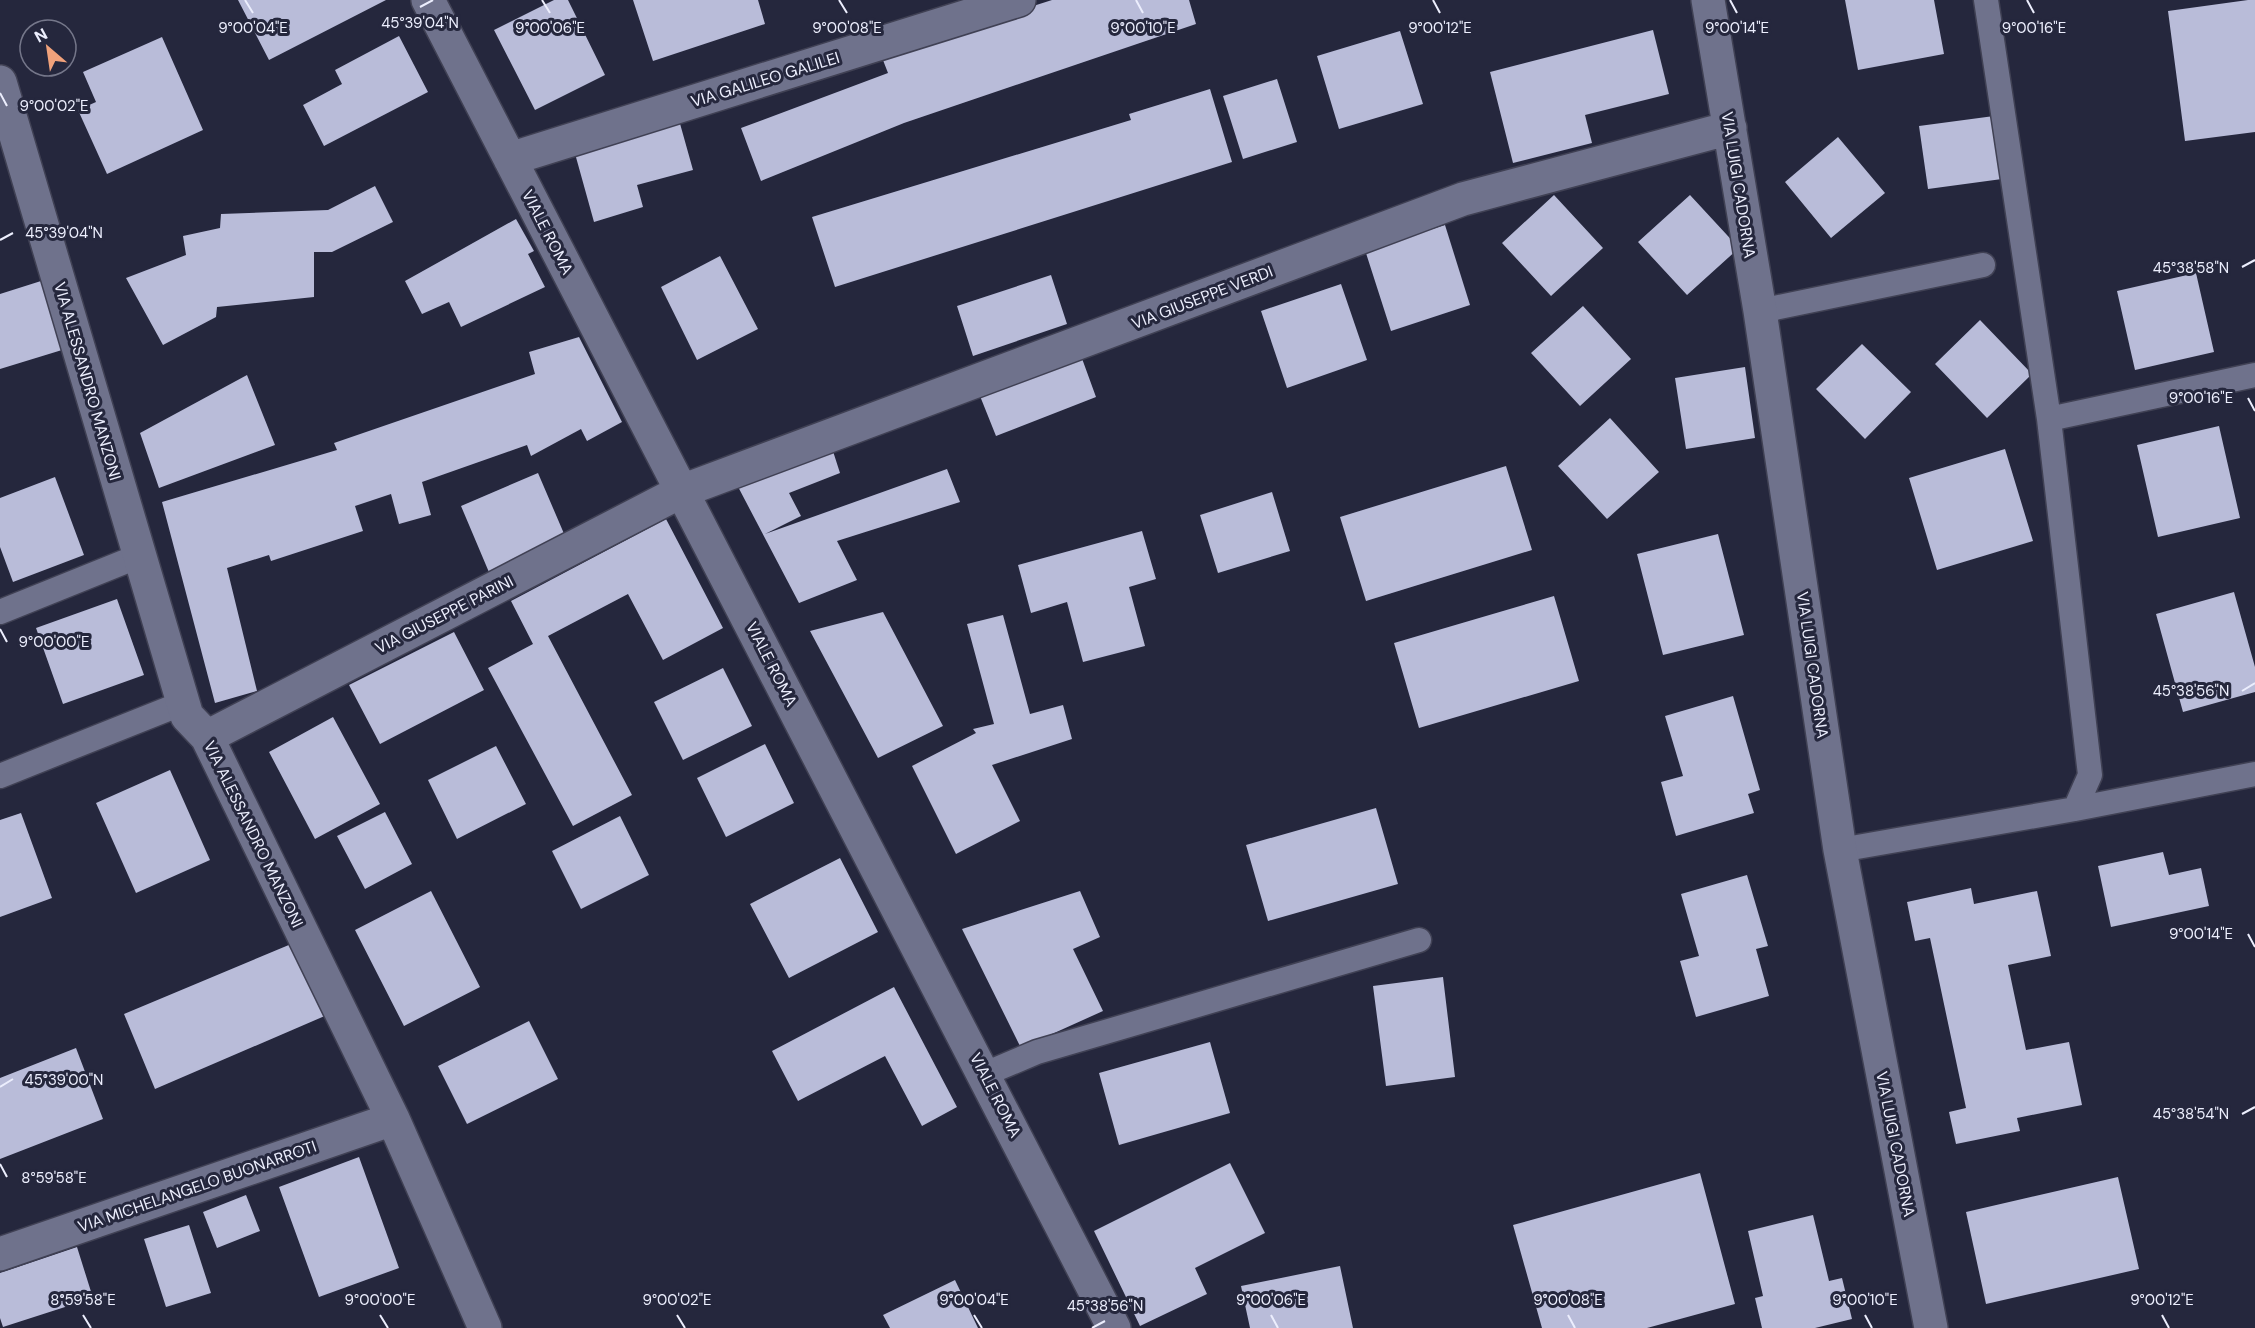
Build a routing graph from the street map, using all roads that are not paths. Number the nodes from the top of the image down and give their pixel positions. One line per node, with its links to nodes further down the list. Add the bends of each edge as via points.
1 (428, 0): 7 (street, VIALE ROMA)
2 (1019, 0): 7 (street, VIA GALILEO GALILEI)
3 (1708, 0): 6 (street, VIA LUIGI CADORNA)
4 (1986, 0): 11 (lane)
5 (0, 82): 13 (street, VIA ALESSANDRO MANZONI)
6 (1730, 128): 9 (street, VIA LUIGI CADORNA); 12 (street, VIA GIUSEPPE VERDI, via 1462,199)
7 (510, 159): 12 (street, VIALE ROMA)
8 (1983, 265): 9 (lane)
9 (1760, 311): 20 (street, VIA LUIGI CADORNA)
10 (2255, 375): 11 (lane)
11 (2049, 419): 19 (lane, via 2090,775)
12 (682, 491): 16 (street, VIA GIUSEPPE PARINI); 22 (street, VIALE ROMA)
13 (139, 556): 14 (lane); 15 (street, VIA ALESSANDRO MANZONI)
14 (0, 612)
15 (183, 704): 16 (street, VIA ALESSANDRO MANZONI, via 187,716); 18 (lane)
16 (207, 737): 23 (street, VIA ALESSANDRO MANZONI)
17 (2255, 774): 19 (lane)
18 (0, 777)
19 (2074, 809): 20 (lane)
20 (1840, 850): 27 (street, VIA LUIGI CADORNA)
21 (1419, 940): 22 (lane, via 1037,1052)
22 (985, 1074): 26 (street, VIALE ROMA)
23 (393, 1119): 24 (street, VIA MICHELANGELO BUONARROTI); 25 (street, VIA ALESSANDRO MANZONI)
24 (0, 1254)
25 (485, 1328)
26 (1114, 1328)
27 (1931, 1328)

